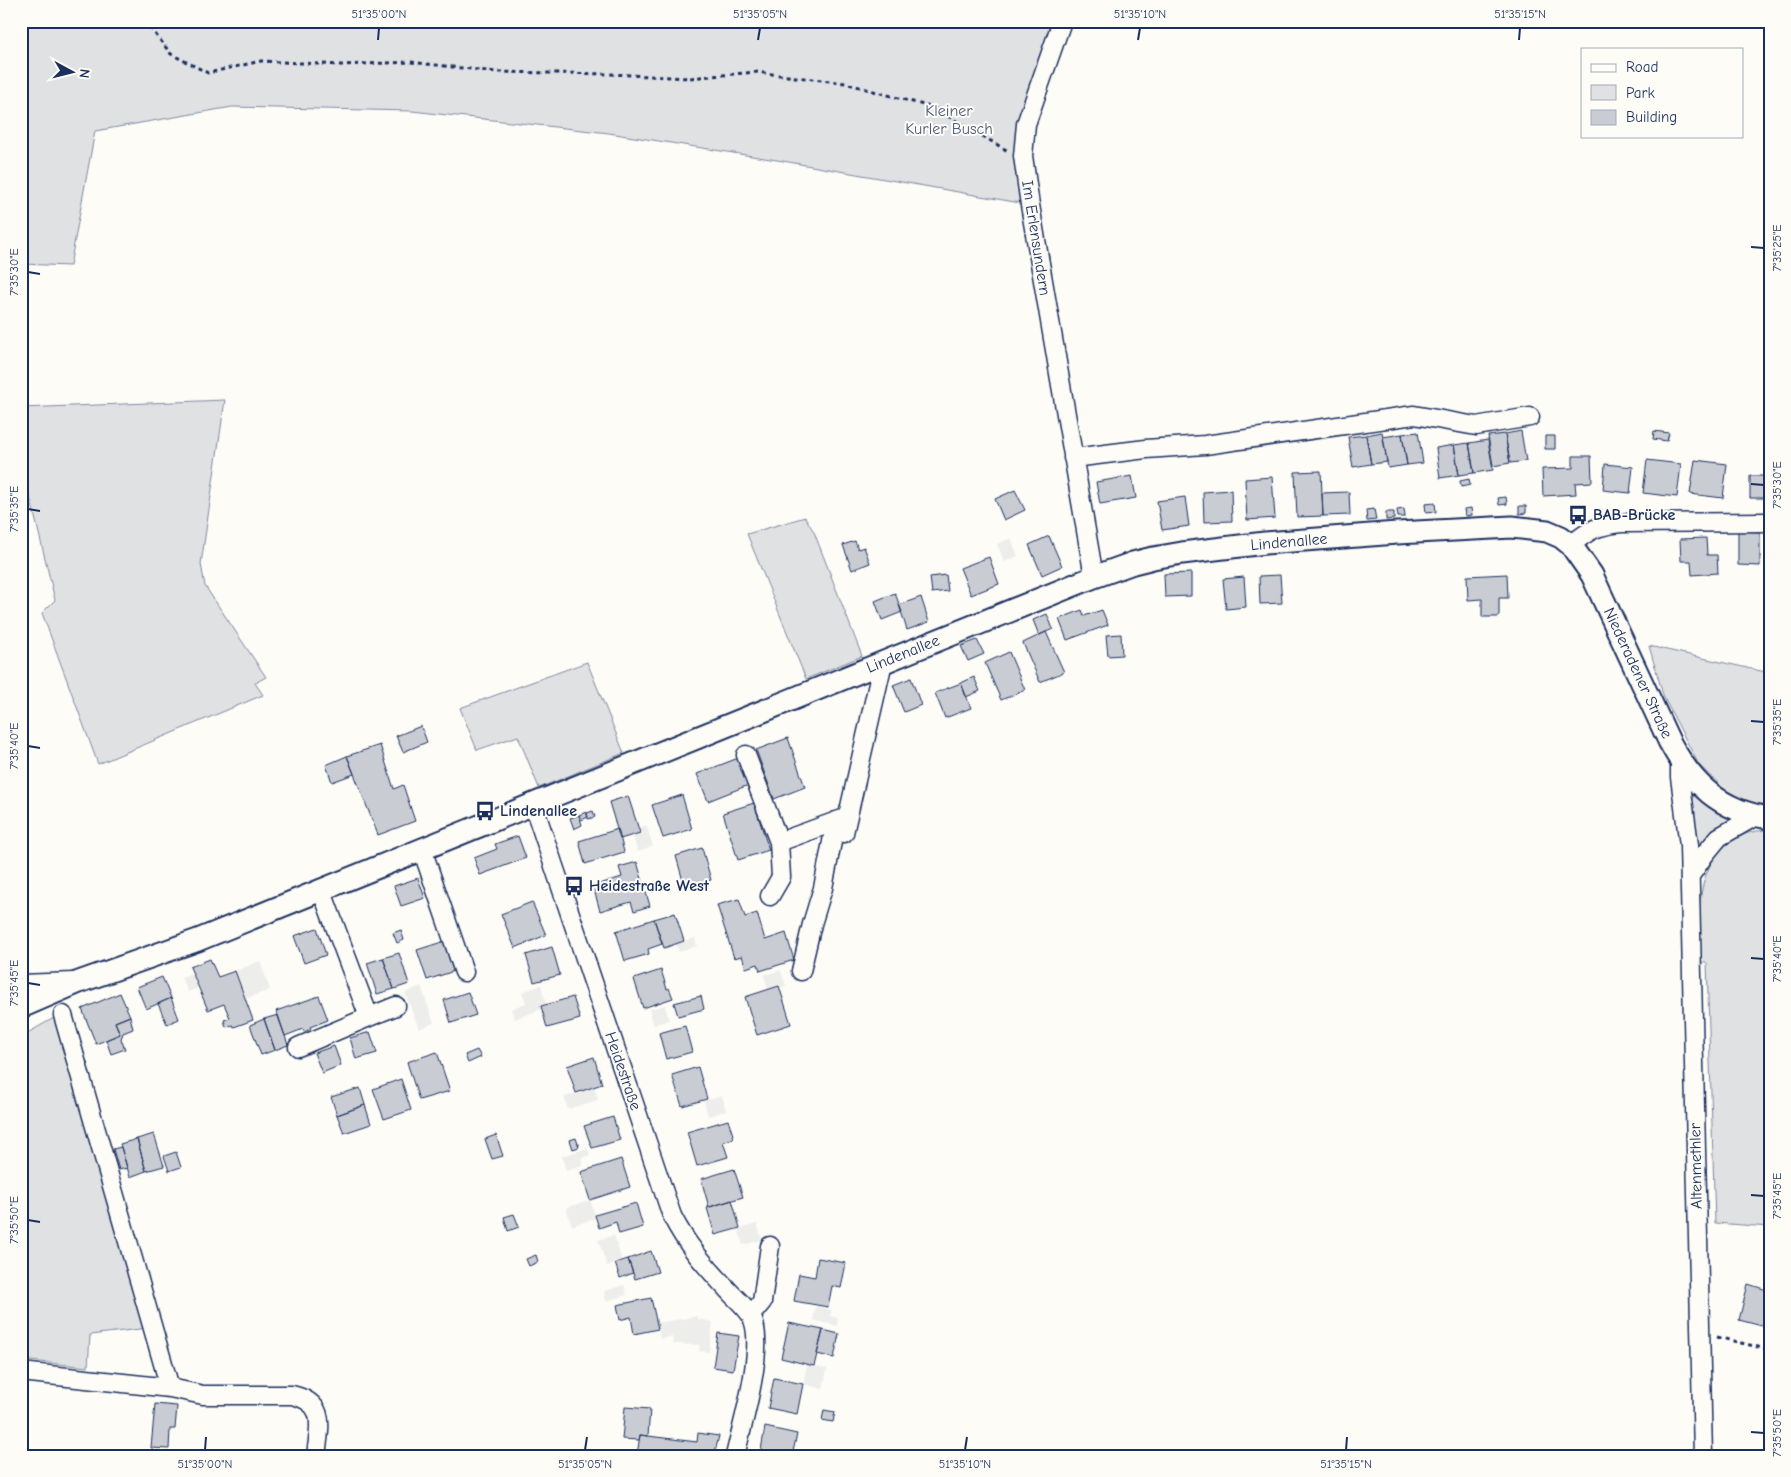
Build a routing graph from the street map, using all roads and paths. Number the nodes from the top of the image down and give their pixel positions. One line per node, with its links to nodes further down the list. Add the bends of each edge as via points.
1 (145, 21): 3 (path, via 171,54 208,74 261,61 341,65 410,62 496,72 690,78 756,72 845,83 934,108 1010,152)
2 (1062, 21): 3 (street, Im Erlensundern, via 1026,124)
3 (1023, 156): 5 (street, Im Erlensundern)
4 (1530, 417): 5 (street, via 1476,426 1414,415 1205,445)
5 (1073, 458): 9 (street, Im Erlensundern)
6 (1770, 522): 8 (street, via 1622,523 1587,532)
7 (1512, 527): 8 (main road, Niederadener Straße, via 1547,530); 9 (main road, Lindenallee, via 1265,543 1182,553 1133,563)
8 (1571, 545): 12 (main road, Niederadener Straße, via 1592,575)
9 (1094, 576): 10 (main road, Lindenallee)
10 (883, 662): 13 (main road, Lindenallee); 15 (street)
11 (746, 755): 16 (street)
12 (1680, 761): 14 (main road, Niederadener Straße, via 1709,794 1729,806); 18 (street, Altenmethler)
13 (533, 804): 17 (main road, Lindenallee); 31 (street, Heidestraße, via 672,1216 682,1237 697,1256)
14 (1763, 817): 18 (street, via 1719,837)
15 (843, 824): 16 (street); 21 (street)
16 (779, 842): 20 (street, via 781,877)
17 (422, 849): 19 (main road, Lindenallee); 22 (street)
18 (1690, 876): 32 (street, Altenmethler)
19 (321, 889): 23 (main road, Lindenallee, via 198,940); 28 (street)
20 (770, 896)
21 (801, 971)
22 (464, 972)
23 (79, 982): 24 (street, Lindenallee); 26 (main road, Lindenallee)
24 (21, 984)
25 (396, 1006): 28 (street)
26 (21, 1007)
27 (63, 1014): 35 (street)
28 (369, 1017): 29 (street)
29 (298, 1047)
30 (770, 1246): 31 (street, via 762,1302)
31 (751, 1315): 37 (street, via 756,1329 756,1350)
32 (1700, 1333): 33 (path); 38 (street, Altenmethler)
33 (1770, 1350)
34 (21, 1372): 35 (street)
35 (170, 1388): 36 (street, via 203,1395 304,1397 314,1405 319,1415)
36 (316, 1456)
37 (735, 1456)
38 (1703, 1456)

